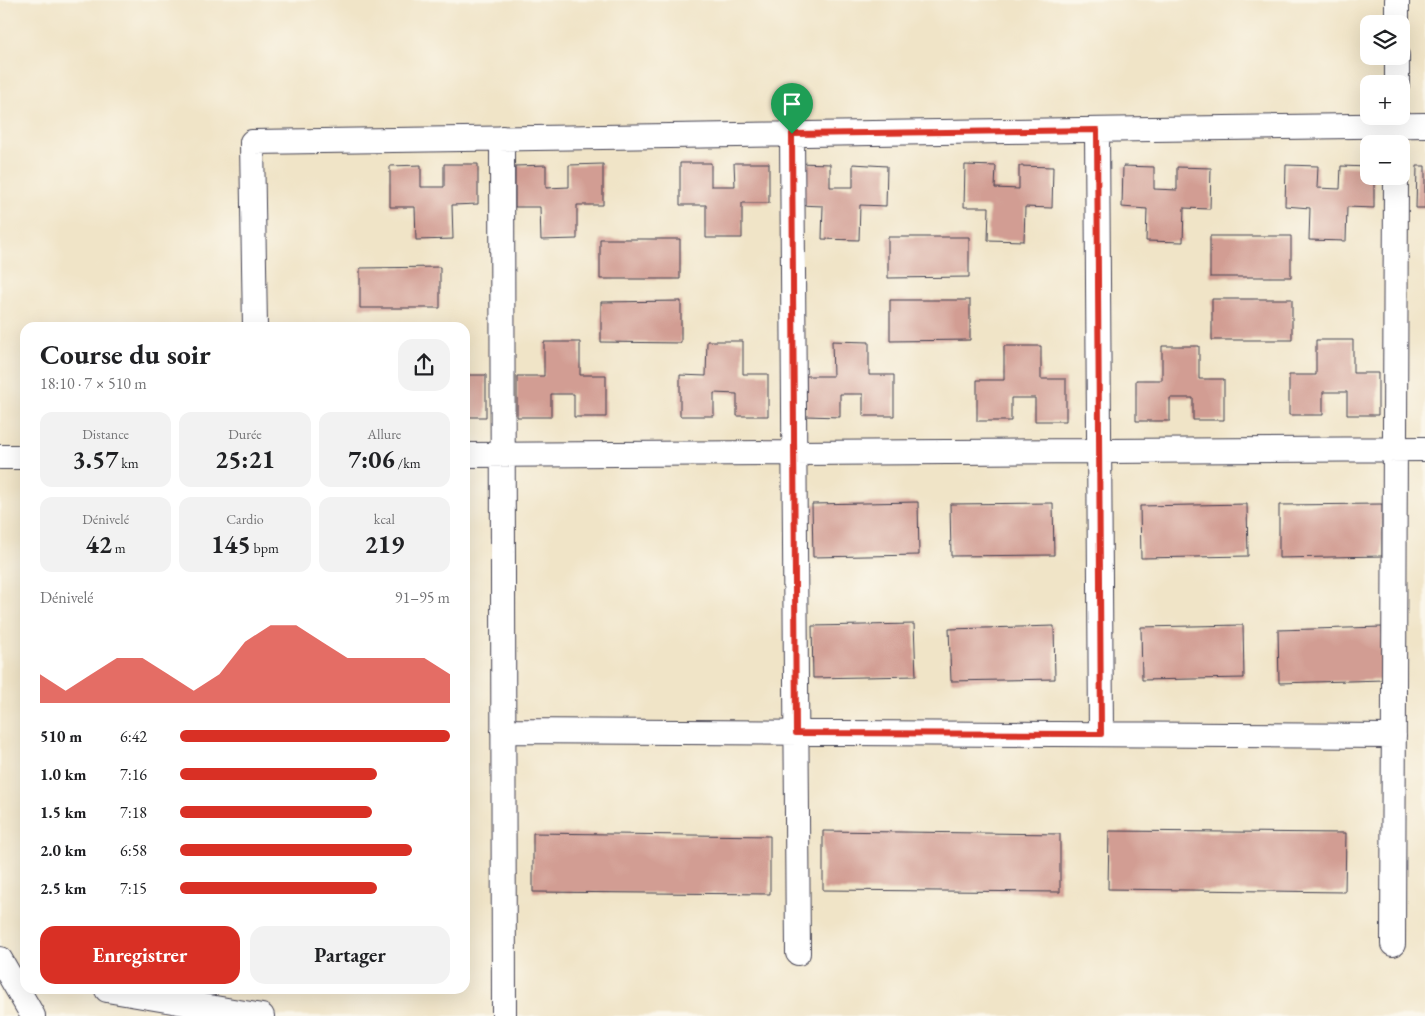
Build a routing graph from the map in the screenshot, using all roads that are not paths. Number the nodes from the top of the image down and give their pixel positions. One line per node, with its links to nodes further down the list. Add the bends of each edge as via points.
1 (1397, 0): 2 (street)
2 (1397, 15)
3 (1425, 125): 4 (street)
4 (1396, 128): 5 (street)
5 (1097, 130): 6 (street); 12 (street)
6 (792, 134): 7 (street); 13 (street)
7 (502, 138): 9 (street, via 252,142); 15 (street)
8 (1396, 185): 10 (street)
9 (255, 322)
10 (1395, 449): 11 (street); 12 (street); 21 (street)
11 (1425, 449)
12 (1100, 450): 13 (street); 20 (street)
13 (794, 453): 15 (street); 19 (street)
14 (470, 454): 15 (street)
15 (502, 454): 18 (street)
16 (0, 457): 17 (street)
17 (20, 457)
18 (503, 731): 19 (street); 30 (street)
19 (796, 733): 20 (street); 23 (street)
20 (1101, 734): 21 (street)
21 (1394, 736): 22 (street)
22 (1393, 944)
23 (798, 953)
24 (11, 970): 25 (street)
25 (20, 989)
26 (22, 994): 28 (street)
27 (131, 994): 29 (street)
28 (33, 1016)
29 (262, 1016)
30 (504, 1016)

